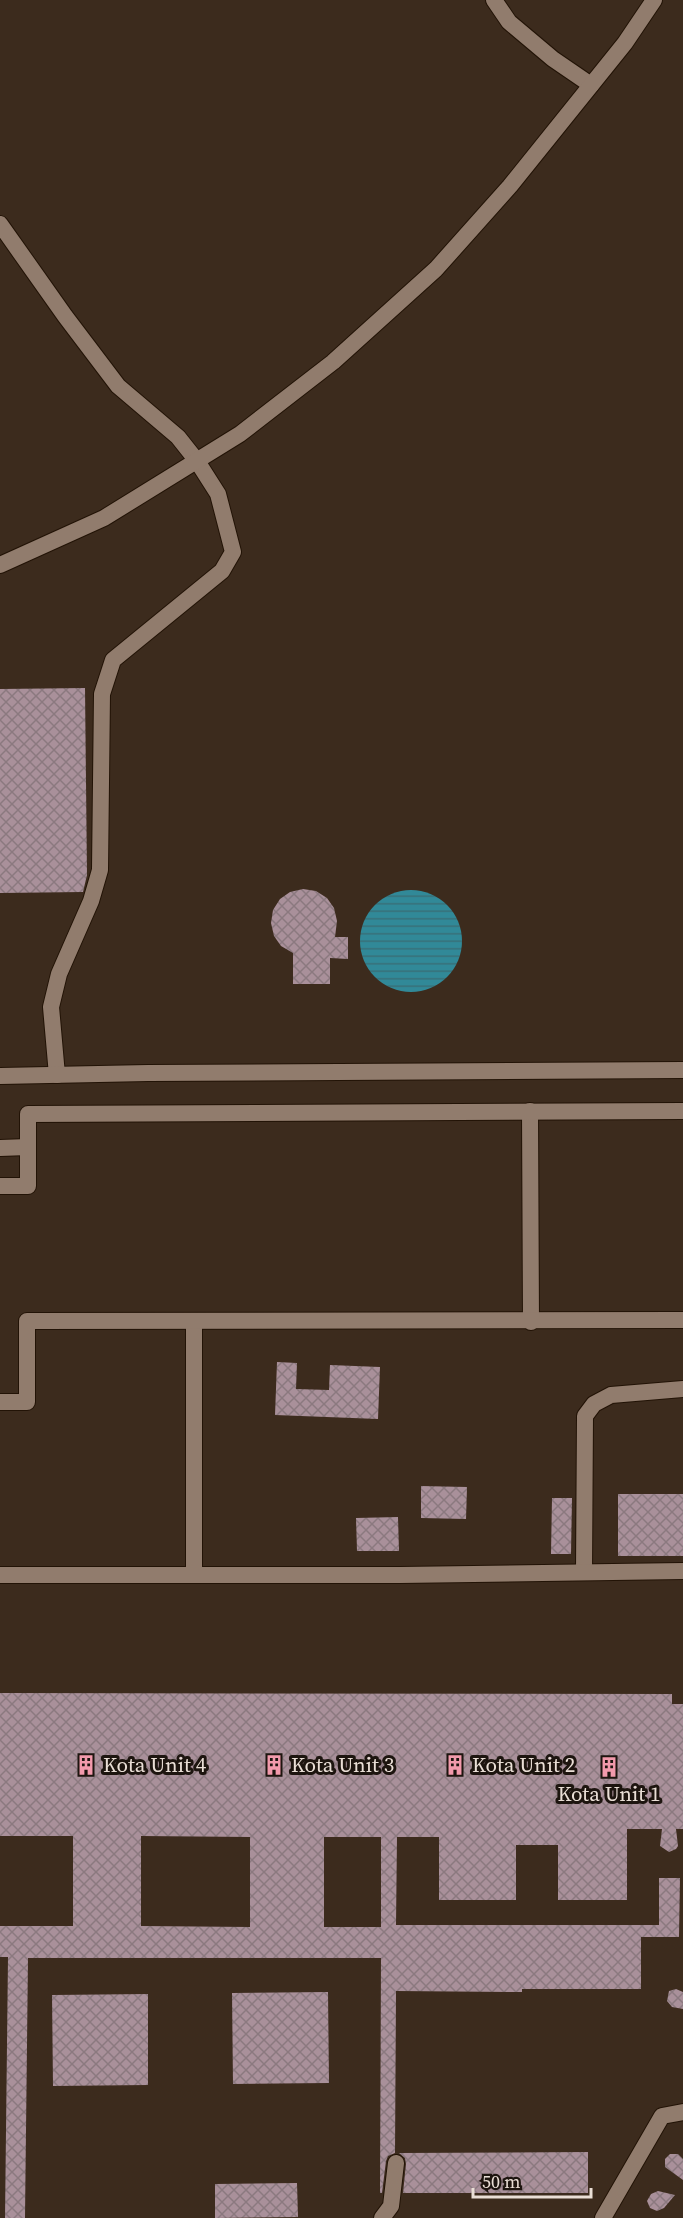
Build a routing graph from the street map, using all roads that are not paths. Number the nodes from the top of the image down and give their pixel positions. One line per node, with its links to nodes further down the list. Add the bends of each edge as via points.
1 (494, 0): 3 (street, via 509,22)
2 (654, 0): 3 (street)
3 (591, 85): 5 (street, via 510,186 436,269 333,362 240,434)
4 (0, 224): 5 (street, via 118,386 178,437)
5 (197, 461): 6 (street, via 104,518); 8 (street, via 218,494 233,552 222,571 113,660 102,694 100,870 59,974 51,1007)
6 (0, 565)
7 (683, 1070): 8 (street)
8 (57, 1075): 9 (street)
9 (0, 1076)
10 (530, 1111): 11 (street); 13 (street, via 28,1114); 17 (street)
11 (683, 1111)
12 (0, 1148): 13 (street)
13 (28, 1148): 14 (street, via 28,1186)
14 (0, 1186)
15 (683, 1320): 17 (street)
16 (194, 1322): 17 (street); 19 (street, via 27,1321 27,1402); 23 (street)
17 (531, 1322)
18 (683, 1389): 21 (street, via 611,1395 594,1404 585,1416)
19 (0, 1402)
20 (683, 1570): 21 (street)
21 (584, 1572): 23 (street)
22 (0, 1575): 23 (street)
23 (194, 1575)
24 (683, 2112): 27 (street, via 662,2116)
25 (396, 2163): 26 (street, via 391,2206)
26 (381, 2218)
27 (603, 2218)

